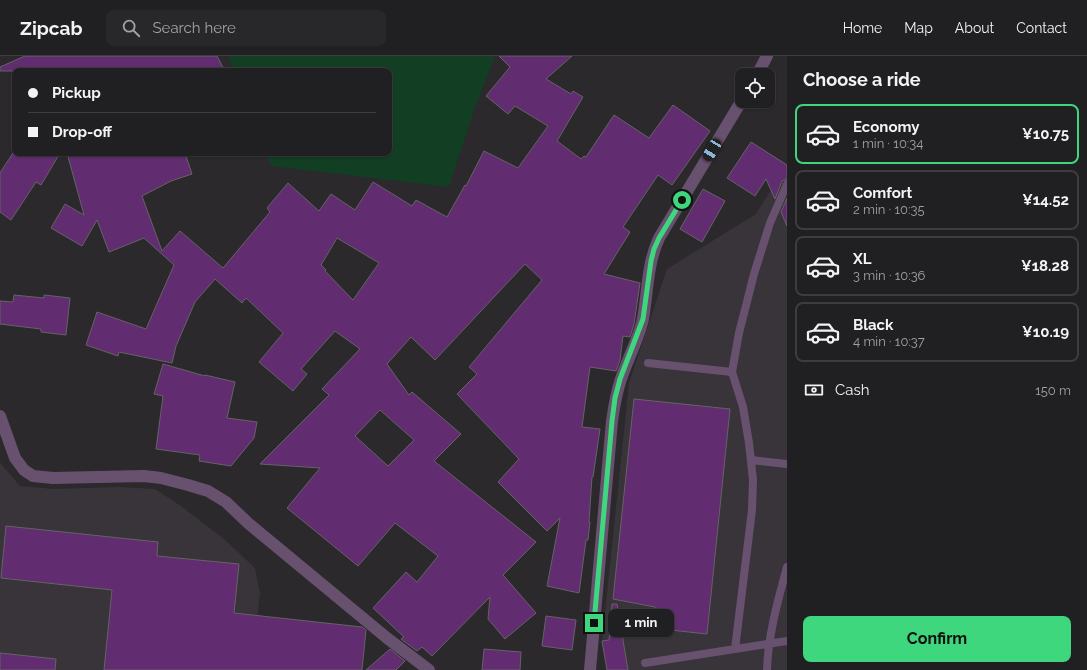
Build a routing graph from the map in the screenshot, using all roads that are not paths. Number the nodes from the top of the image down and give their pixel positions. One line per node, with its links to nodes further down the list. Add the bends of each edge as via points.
1 (767, 56): 2 (street)
2 (761, 68)
3 (737, 108): 16 (street, via 654,249 643,319 615,398)
4 (787, 184): 6 (lane, via 770,223 754,274)
5 (648, 363): 6 (lane)
6 (732, 372): 8 (lane, via 743,407)
7 (0, 416): 15 (street, via 15,458 24,470 33,476 161,478 208,492 226,502 374,628)
8 (751, 460): 9 (lane); 13 (lane, via 752,510)
9 (787, 464)
10 (787, 567): 12 (lane)
11 (787, 640): 12 (lane)
12 (770, 643): 13 (lane); 17 (lane)
13 (735, 649): 14 (lane)
14 (646, 663)
15 (429, 670)
16 (590, 670)
17 (767, 670)

